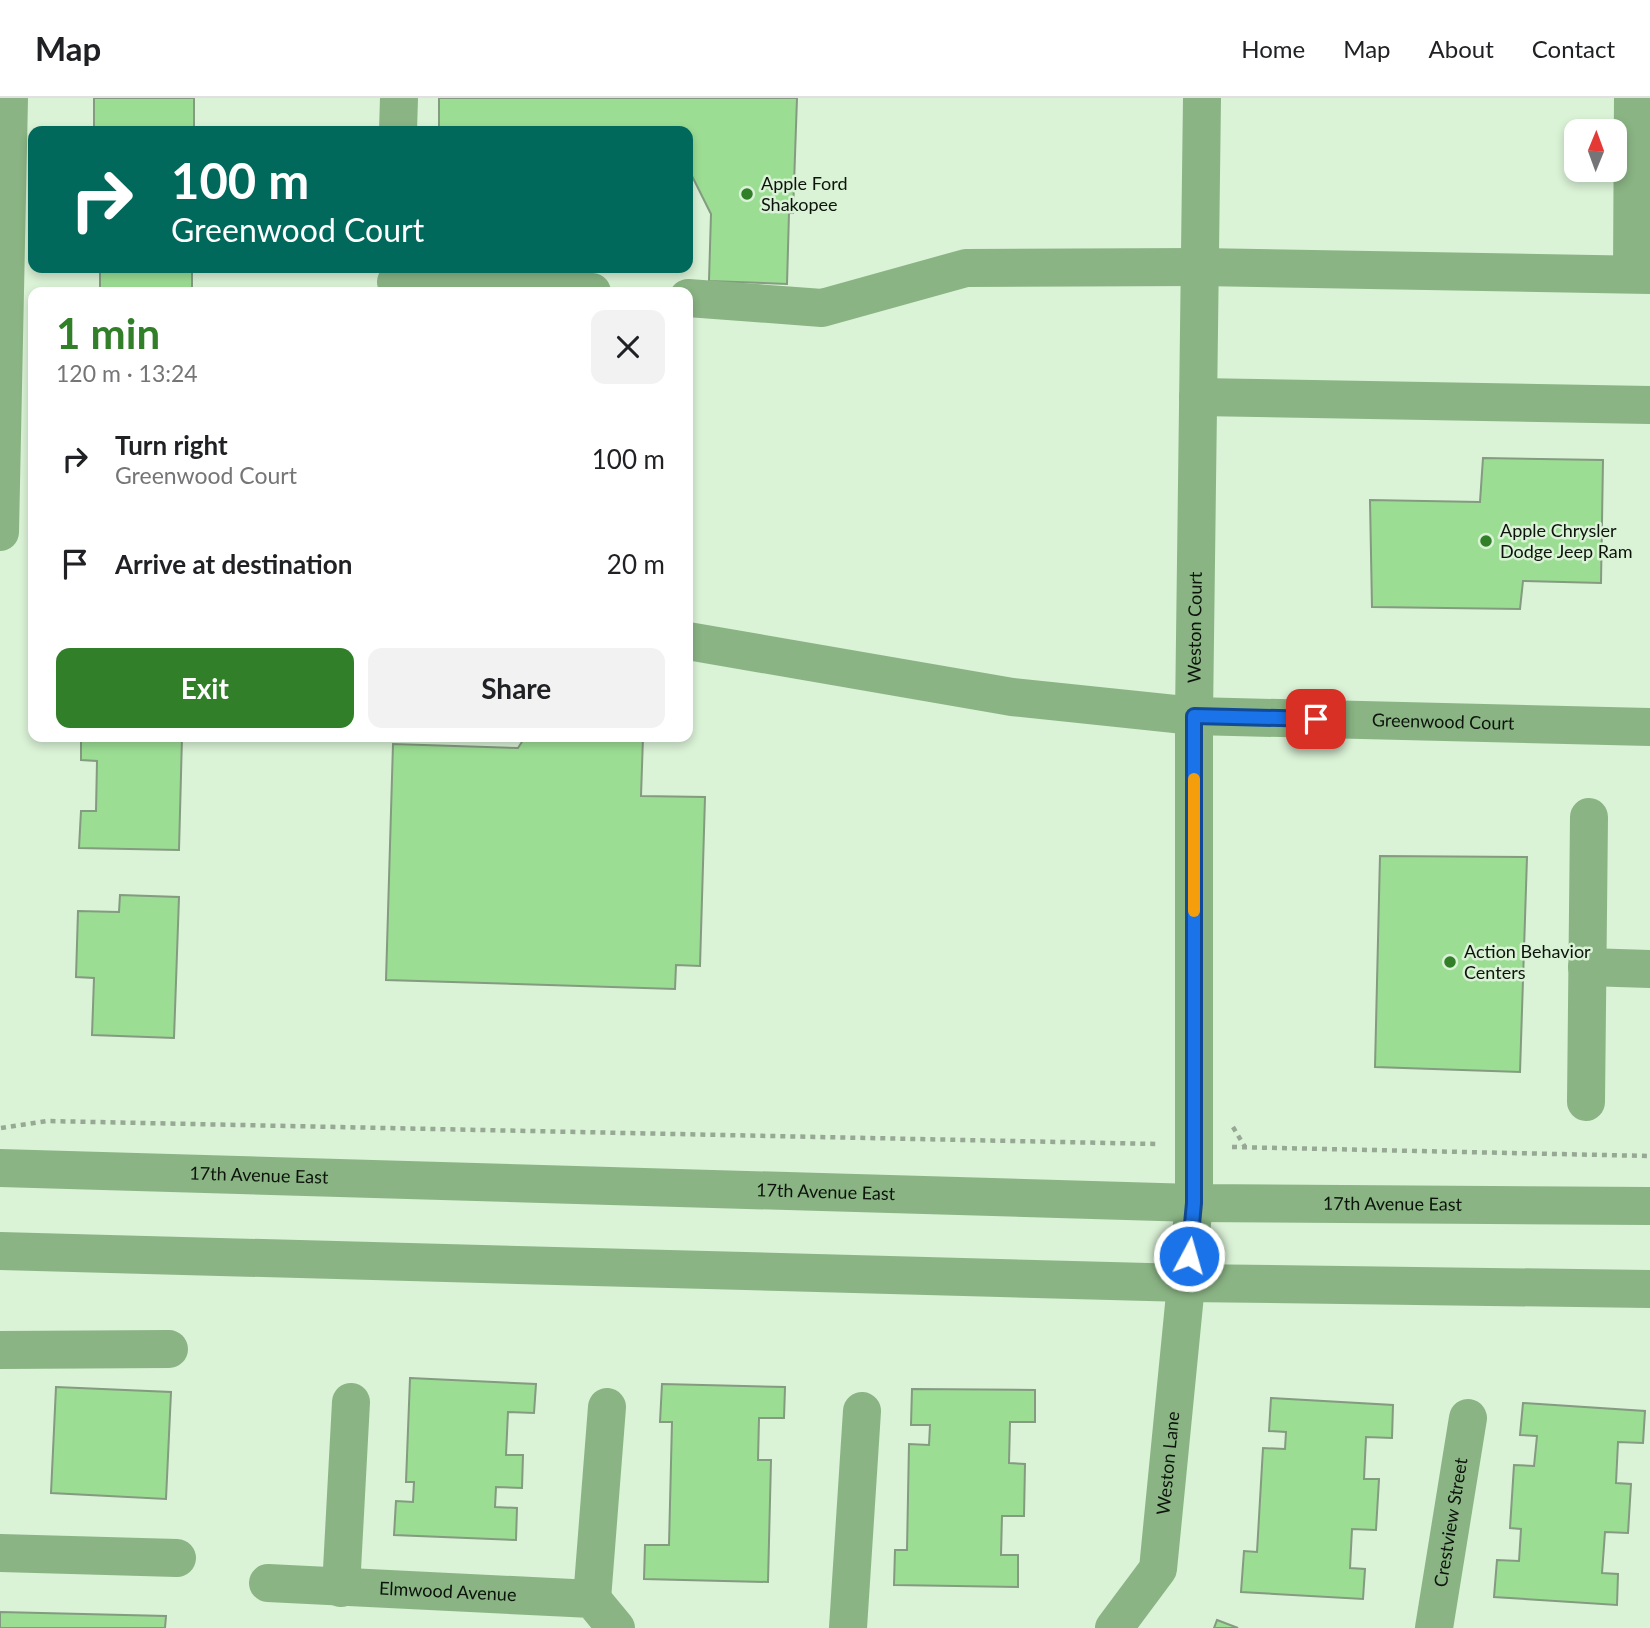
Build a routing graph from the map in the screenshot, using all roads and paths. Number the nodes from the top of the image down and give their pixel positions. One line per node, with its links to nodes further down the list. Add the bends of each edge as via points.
1 (9, 98): 11 (street)
2 (399, 98): 5 (street)
3 (1202, 98): 6 (street, Weston Court)
4 (1633, 98): 7 (street)
5 (398, 126)
6 (1200, 267): 7 (street); 10 (street, via 966,268 822,308); 12 (street, Weston Court)
7 (1641, 275)
8 (396, 281): 9 (street)
9 (503, 287)
10 (693, 298)
11 (2, 316): 14 (street)
12 (1198, 397): 13 (street); 16 (street, Weston Court)
13 (1650, 405)
14 (0, 532)
15 (693, 642): 16 (street, Greenwood Court, via 1012,697)
16 (1194, 716): 17 (street, Greenwood Court); 23 (street, Weston Court)
17 (1650, 727)
18 (1589, 817): 19 (street)
19 (1587, 967): 20 (street); 21 (street)
20 (1650, 969)
21 (1586, 1102)
22 (0, 1128): 23 (path, via 47,1121)
23 (1194, 1146): 24 (path); 26 (street, Weston Court)
24 (1650, 1156)
25 (0, 1168): 26 (street, 17th Avenue East)
26 (1194, 1203): 27 (street, 17th Avenue East); 29 (street, Weston Court)
27 (1650, 1206)
28 (0, 1251): 29 (street)
29 (1186, 1283): 30 (street); 43 (street, Weston Lane, via 1158,1569)
30 (1650, 1289)
31 (169, 1349): 32 (street)
32 (0, 1350)
33 (351, 1402): 40 (street)
34 (607, 1407): 41 (street)
35 (862, 1411): 42 (street)
36 (1468, 1418): 44 (street, Crestview Street)
37 (0, 1553): 38 (street)
38 (177, 1558)
39 (268, 1583): 40 (street, Elmwood Avenue)
40 (341, 1588): 41 (street, Elmwood Avenue)
41 (604, 1614)
42 (848, 1628)
43 (1114, 1628)
44 (1434, 1628)

